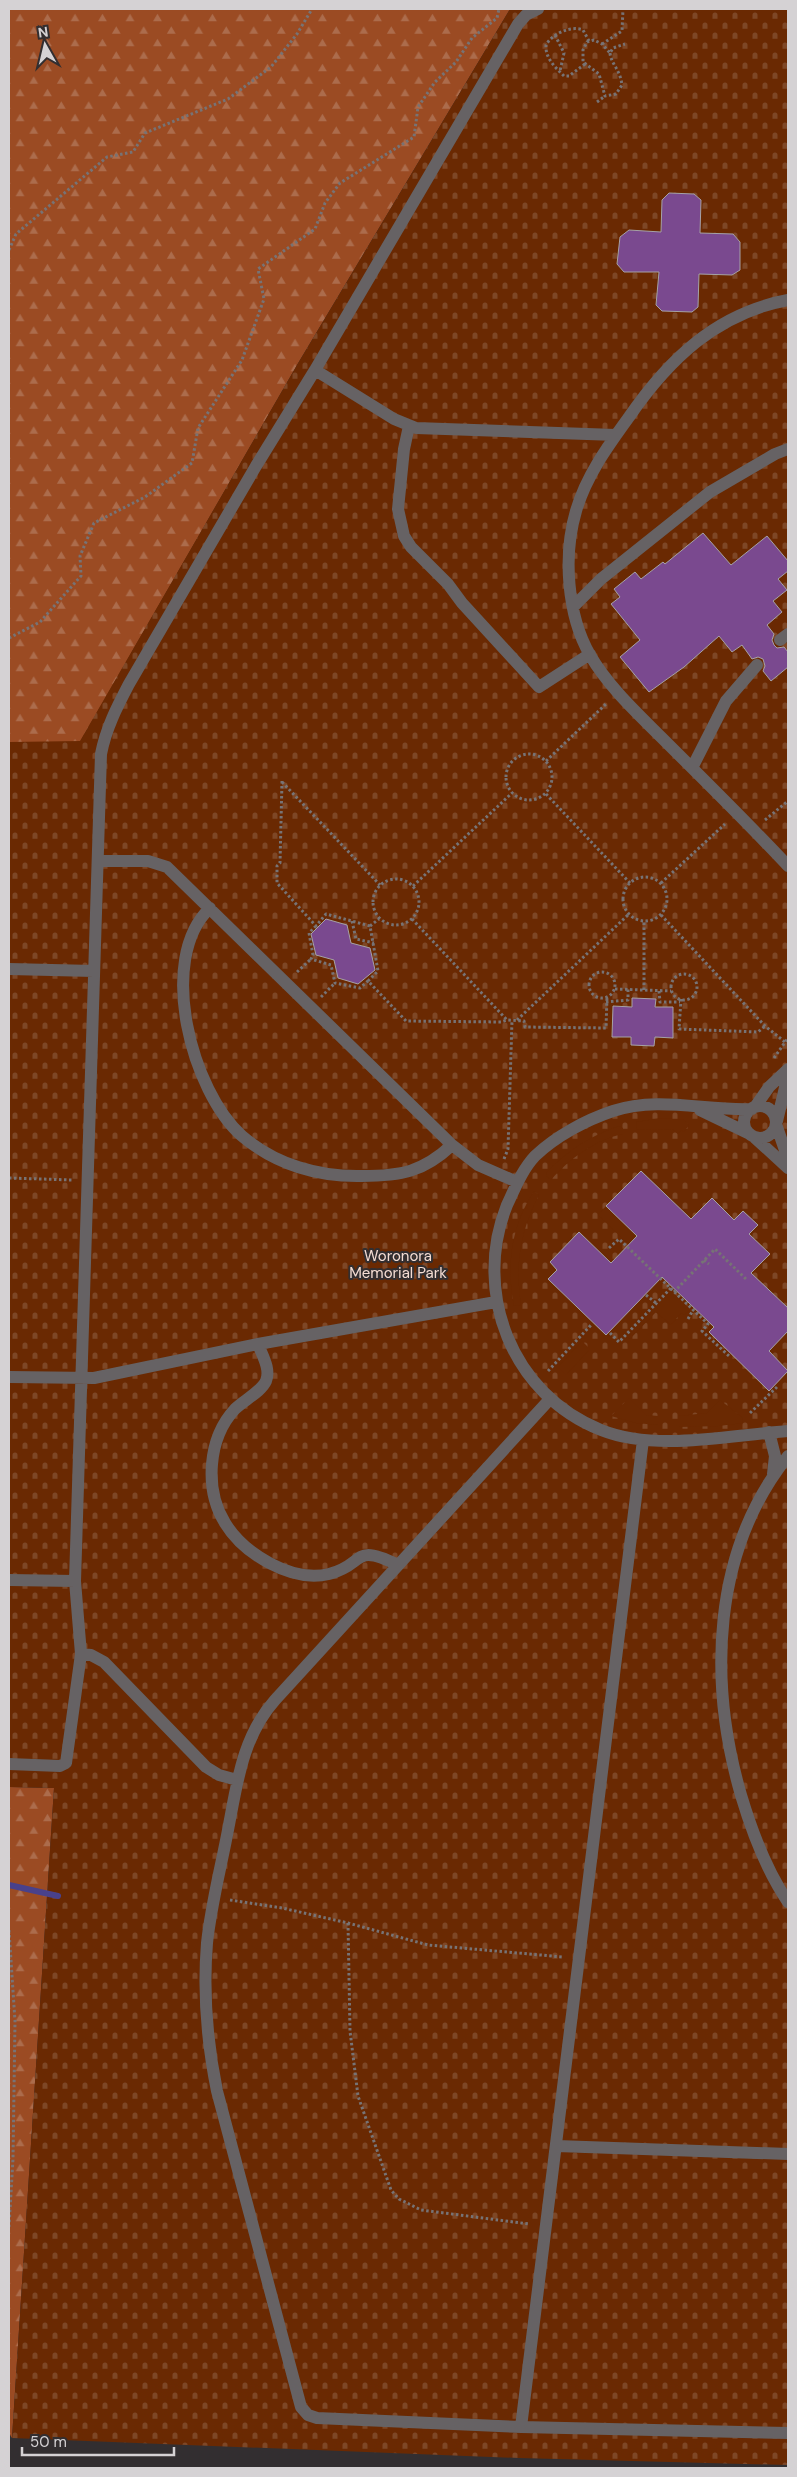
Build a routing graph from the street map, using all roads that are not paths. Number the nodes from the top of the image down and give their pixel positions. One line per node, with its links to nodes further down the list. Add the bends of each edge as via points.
1 (538, 9): 3 (lane, via 518,24)
2 (788, 300): 5 (lane, via 726,321 686,348 652,385)
3 (315, 370): 4 (lane); 11 (lane, via 110,719 101,754)
4 (409, 426): 5 (lane, via 434,430); 8 (lane, via 398,509 401,530 411,547 539,687)
5 (616, 435): 7 (lane, via 589,479 573,523 569,561)
6 (788, 449): 7 (lane, via 739,474 696,503 601,579)
7 (574, 606): 8 (lane, via 579,630)
8 (590, 654): 10 (lane, via 619,692)
9 (757, 665): 10 (lane, via 726,701)
10 (692, 768): 12 (lane)
11 (99, 861): 13 (lane, via 161,864 174,872); 15 (lane)
12 (788, 866)
13 (210, 908): 22 (lane); 22 (lane, via 195,927 188,951 184,989 187,1025 204,1080 235,1129 281,1161 302,1169 342,1176 410,1172 431,1163)
14 (9, 969): 15 (lane)
15 (94, 971): 29 (lane)
16 (788, 1069): 19 (lane)
17 (788, 1076): 20 (lane)
18 (689, 1105): 19 (lane); 21 (lane); 25 (lane, via 641,1105 594,1118 542,1151)
19 (753, 1108): 20 (lane, via 764,1106 770,1109); 21 (lane, via 745,1119 745,1126)
20 (776, 1122): 21 (lane, via 774,1131 766,1137); 23 (lane)
21 (752, 1135): 24 (lane)
22 (452, 1145): 25 (lane, via 478,1166)
23 (788, 1159)
24 (788, 1168)
25 (517, 1182): 26 (lane, via 502,1218 496,1244 493,1265)
26 (496, 1302): 27 (lane); 30 (lane, via 512,1351)
27 (258, 1344): 29 (lane); 36 (lane, via 266,1379 231,1413 213,1452 214,1488 226,1524 242,1544 261,1559 298,1572 329,1574 368,1554 378,1555)
28 (9, 1377): 29 (lane)
29 (82, 1379): 38 (lane)
30 (550, 1399): 33 (lane, via 589,1425); 36 (lane)
31 (788, 1431): 32 (lane)
32 (769, 1432): 33 (lane, via 664,1442); 35 (lane, via 775,1456)
33 (643, 1440): 43 (lane)
34 (788, 1456): 35 (lane)
35 (772, 1476): 42 (lane, via 748,1521 730,1578 722,1630 721,1681 727,1743 745,1809 765,1859)
36 (398, 1565): 41 (lane, via 269,1707 251,1736)
37 (9, 1580): 38 (lane)
38 (75, 1581): 39 (lane)
39 (81, 1654): 40 (lane, via 66,1763 60,1766); 41 (lane, via 104,1662 210,1770)
40 (9, 1764)
41 (238, 1780): 45 (lane, via 208,1941 207,2020 222,2112 301,2407 308,2415 317,2418)
42 (788, 1902)
43 (557, 2146): 44 (lane); 45 (lane)
44 (788, 2154)
45 (521, 2428): 46 (lane)
46 (788, 2433)

